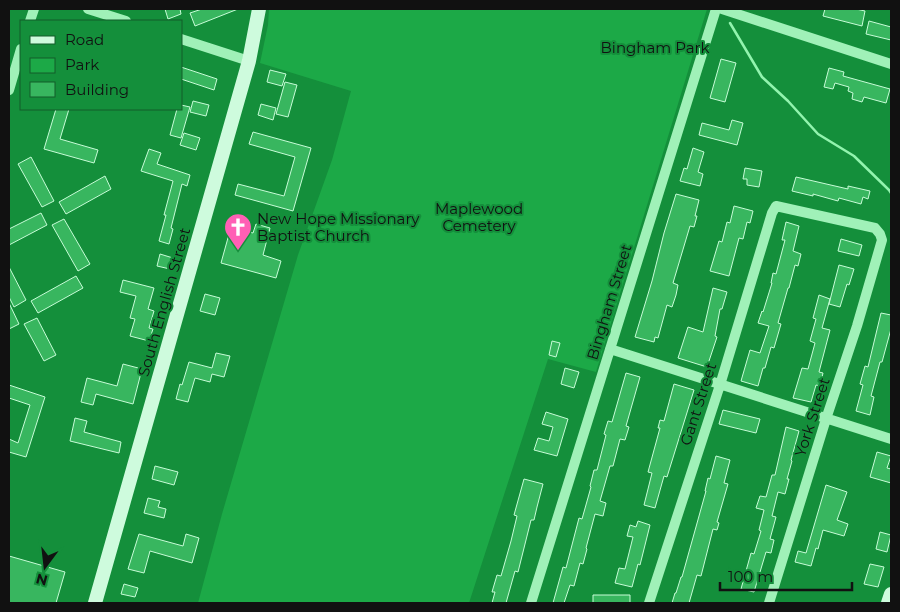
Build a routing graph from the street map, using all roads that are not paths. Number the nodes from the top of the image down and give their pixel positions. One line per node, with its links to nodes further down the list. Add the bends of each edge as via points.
1 (88, 9): 5 (street)
2 (259, 9): 8 (street, South English Street)
3 (716, 9): 12 (street, Bingham Street)
4 (722, 9): 9 (street)
5 (123, 20)
6 (182, 39): 8 (street)
7 (20, 52): 10 (street)
8 (249, 61): 17 (street, South English Street)
9 (891, 64)
10 (9, 90)
11 (772, 213): 13 (street, Gant Street); 14 (street, York Street, via 776,206 874,228 882,240)
12 (610, 349): 13 (street); 18 (street, Bingham Street)
13 (720, 385): 14 (street); 19 (street, Gant Street)
14 (826, 419): 15 (street); 20 (street, York Street)
15 (891, 439)
16 (891, 594): 21 (street)
17 (95, 603)
18 (531, 603)
19 (649, 603)
20 (770, 603)
21 (888, 603)

